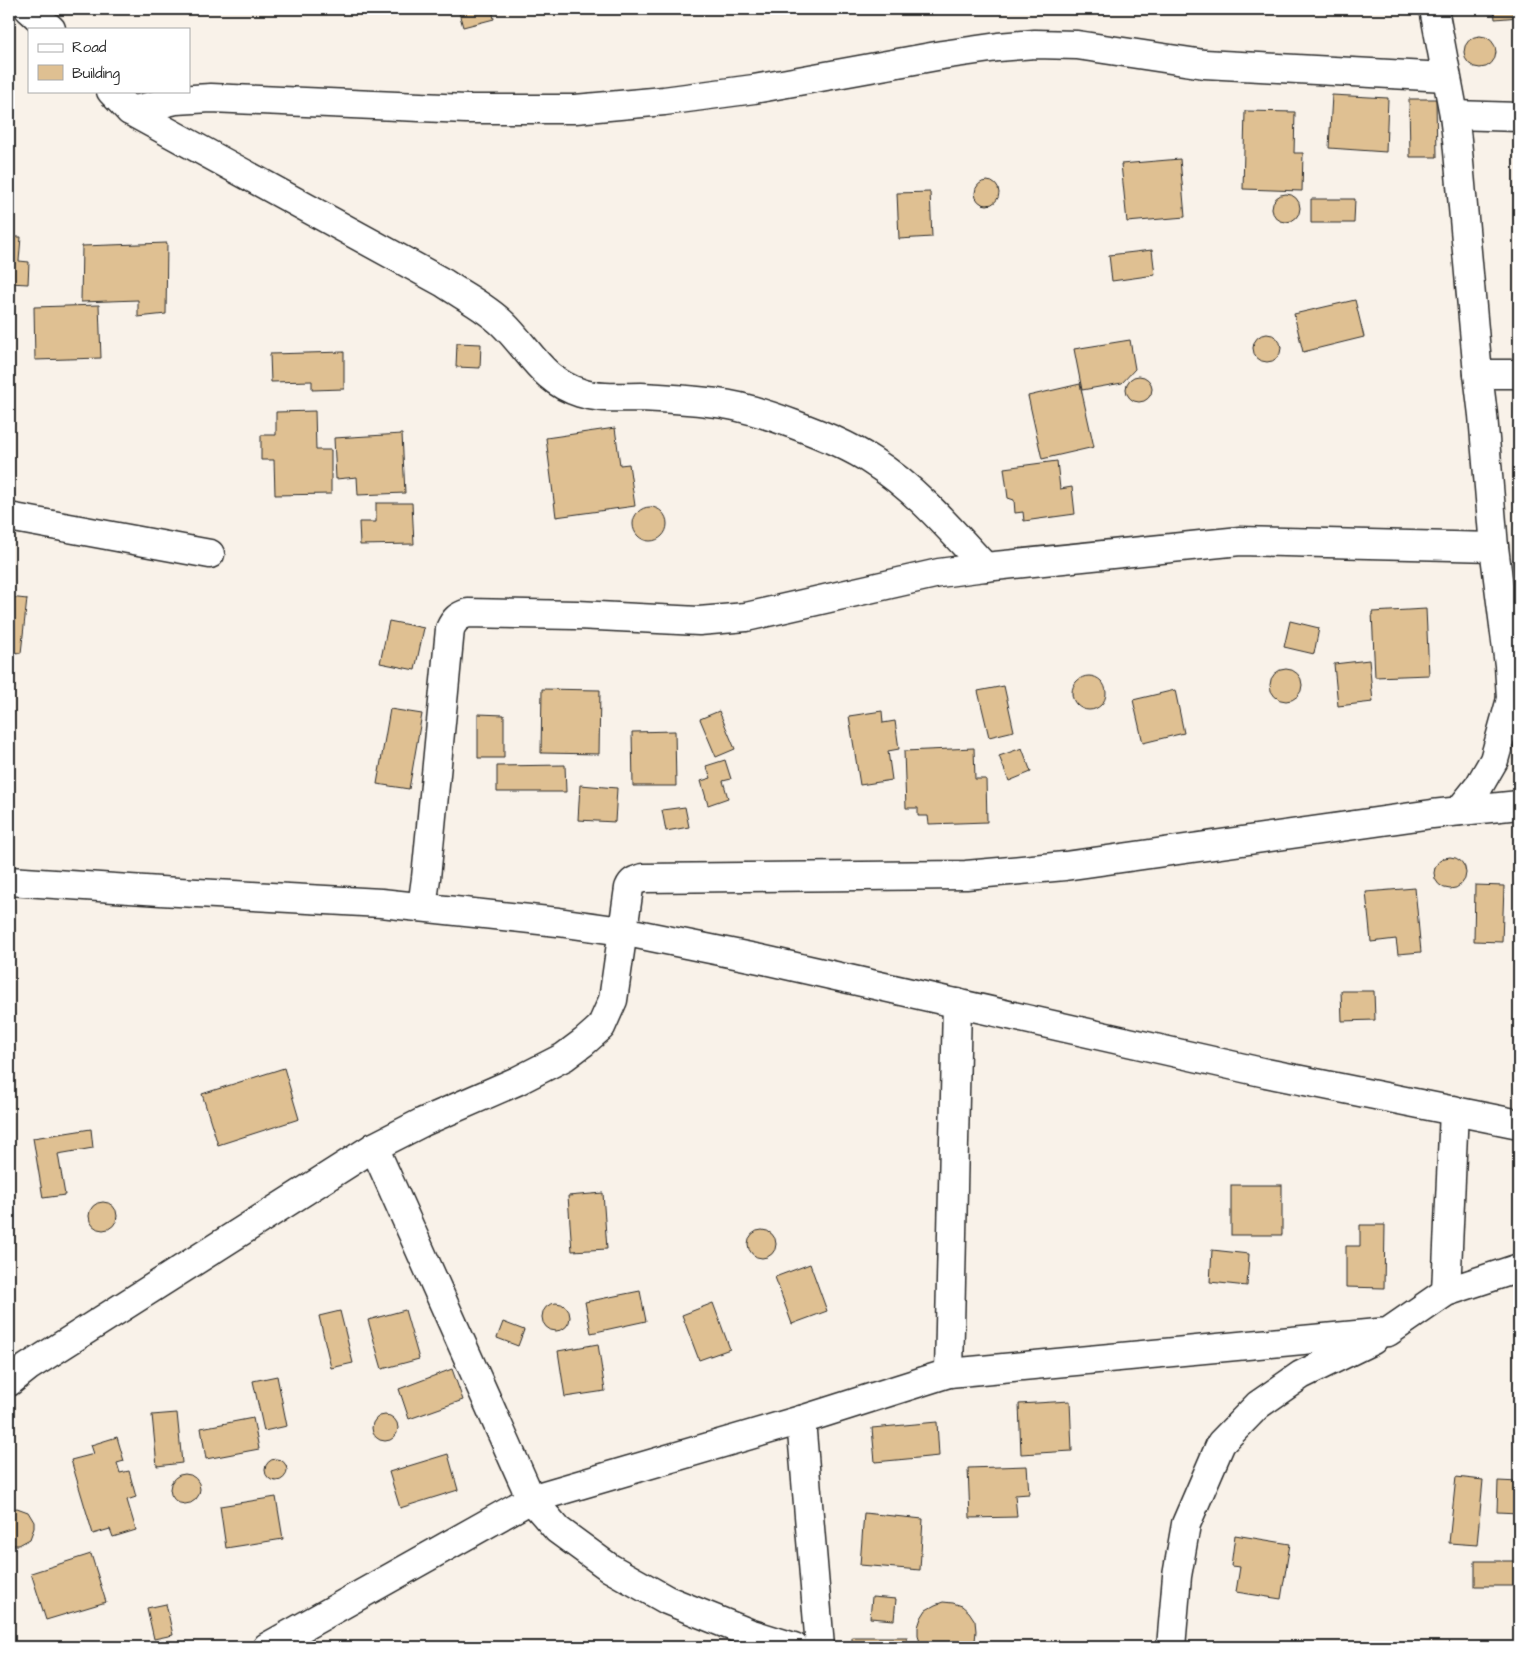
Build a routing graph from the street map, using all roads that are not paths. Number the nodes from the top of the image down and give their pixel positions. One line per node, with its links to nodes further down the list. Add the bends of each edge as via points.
1 (29, 9): 3 (street)
2 (1434, 9): 4 (street)
3 (50, 28)
4 (1446, 77): 6 (street, via 1204,64 1076,45 1035,44 942,55 754,89 574,109 466,109 211,98 176,100); 7 (street)
5 (112, 92): 6 (street)
6 (130, 111): 14 (street, via 444,283 502,322 546,374 566,386 600,396 674,398 748,409 814,432 864,456 929,506)
7 (1454, 115): 8 (street); 9 (street)
8 (1519, 117)
9 (1478, 374): 10 (street); 12 (street)
10 (1519, 374)
11 (9, 517): 13 (street)
12 (1494, 547): 14 (street, via 1240,541); 15 (street)
13 (210, 554)
14 (985, 567): 20 (street, via 939,573 746,617 699,621 468,613 455,619 450,629)
15 (1511, 699): 16 (street); 18 (street, via 1494,760 1479,786)
16 (1519, 728)
17 (1519, 805): 18 (street)
18 (1459, 810): 21 (street, via 1005,872 643,878 631,882)
19 (9, 881): 20 (street)
20 (422, 907): 21 (street)
21 (622, 931): 22 (street); 25 (street, via 613,1000 601,1027 584,1042 564,1057 517,1081 423,1122)
22 (957, 1003): 23 (street, via 1266,1073); 29 (street)
23 (1454, 1110): 24 (street); 27 (street)
24 (1519, 1124)
25 (374, 1148): 30 (street); 32 (street)
26 (1519, 1268): 27 (street)
27 (1446, 1292): 28 (street)
28 (1388, 1332): 29 (street); 36 (street, via 1301,1375 1258,1405 1221,1443 1186,1524 1177,1576)
29 (948, 1373): 31 (street)
30 (9, 1382)
31 (801, 1420): 32 (street); 35 (street)
32 (531, 1499): 33 (street); 34 (street, via 558,1530 618,1573 667,1600)
33 (267, 1647)
34 (794, 1647)
35 (820, 1647)
36 (1171, 1647)

